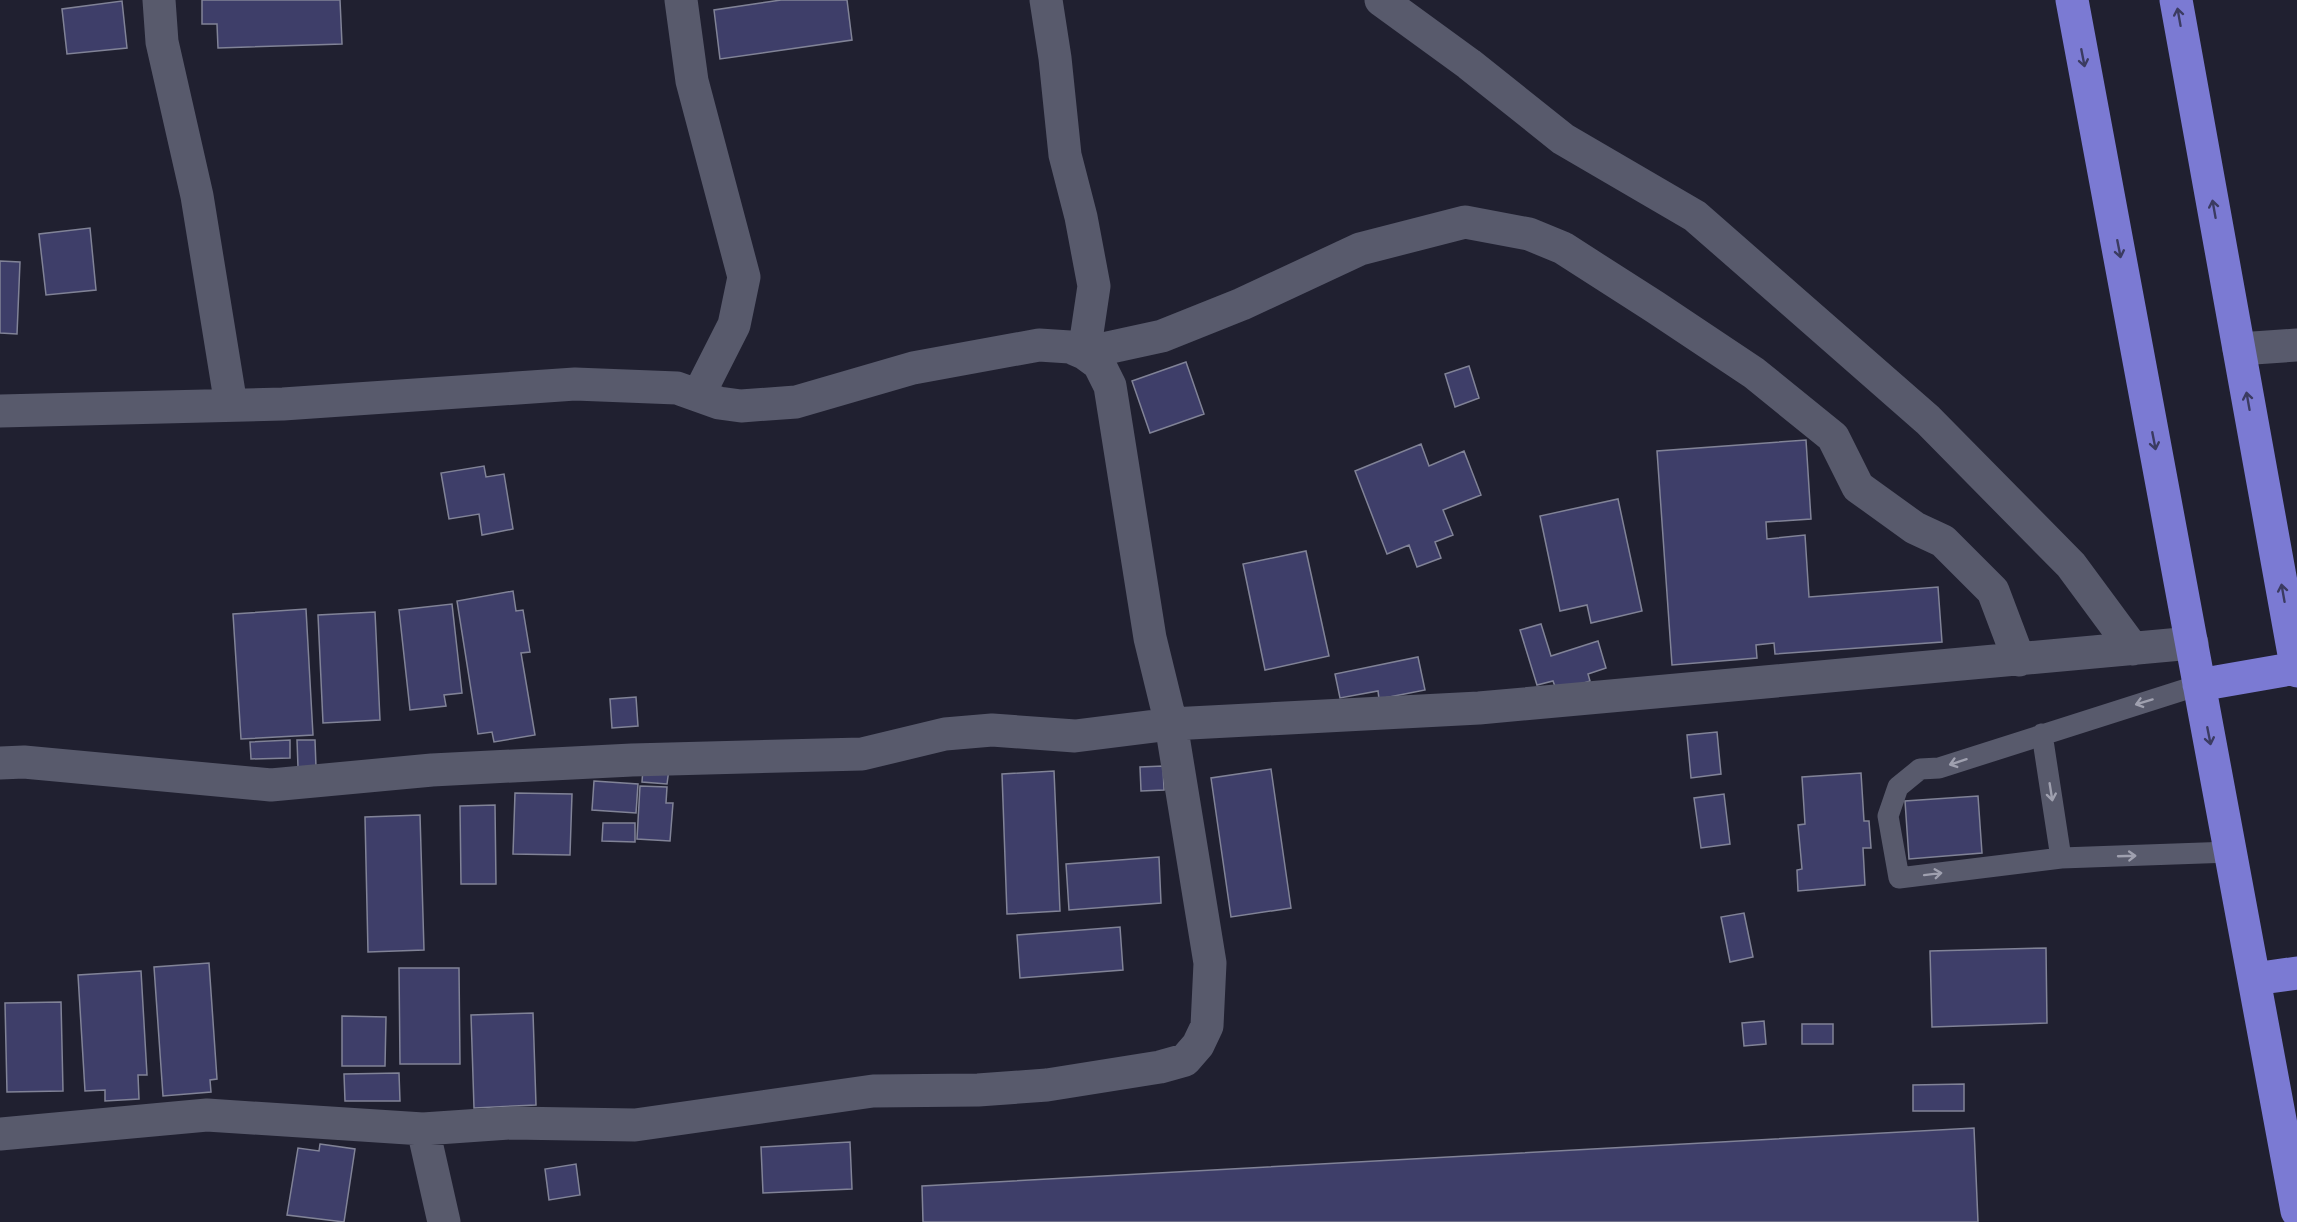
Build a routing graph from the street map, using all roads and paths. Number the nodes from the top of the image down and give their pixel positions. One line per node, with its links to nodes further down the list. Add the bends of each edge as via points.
1 (159, 0): 11 (street, via 162,42 197,196)
2 (681, 0): 10 (street, via 692,81 744,277 734,325)
3 (1046, 0): 9 (street, via 1065,155 1094,286)
4 (1381, 0): 14 (street, via 1563,139 1695,216 1928,420 2071,565)
5 (2072, 0): 13 (highway, one-way to 13)
6 (2176, 0): 8 (highway, one-way to 6)
7 (2297, 345): 8 (street)
8 (2239, 350): 16 (highway, one-way to 8)
9 (1084, 353): 10 (street, via 1070,347 1039,345 913,368 796,402 741,406); 15 (street, via 1162,336 1360,249 1465,222 1529,234 1563,248 1665,314 1754,374 1833,437 1858,487 1915,528 1943,541 1993,591); 18 (street, via 1099,364 1110,386 1150,638)
10 (699, 394): 11 (street, via 677,388 575,384)
11 (231, 405): 12 (street)
12 (0, 411)
13 (2192, 644): 14 (street); 17 (highway)
14 (2133, 649): 15 (street)
15 (2019, 660): 18 (street, via 1479,708)
16 (2297, 670): 17 (highway)
17 (2199, 685): 19 (lane, one-way to 19); 21 (highway, one-way to 21)
18 (1171, 724): 20 (street, via 1075,736 992,730 945,734 862,754 456,769 271,785); 25 (street, via 1210,963 1207,1026 1198,1046 1185,1060 1047,1085 873,1091 634,1125 511,1123)
19 (2042, 734): 22 (lane, one-way to 22); 22 (lane, one-way to 22, via 1939,768 1920,769 1898,787 1888,816 1899,878)
20 (0, 763)
21 (2231, 852): 22 (lane, one-way to 21); 24 (highway)
22 (2061, 858)
23 (2297, 973): 24 (highway)
24 (2254, 979): 27 (highway)
25 (423, 1129): 26 (street, via 207,1115); 28 (street)
26 (0, 1134)
27 (2297, 1211)
28 (444, 1222)

